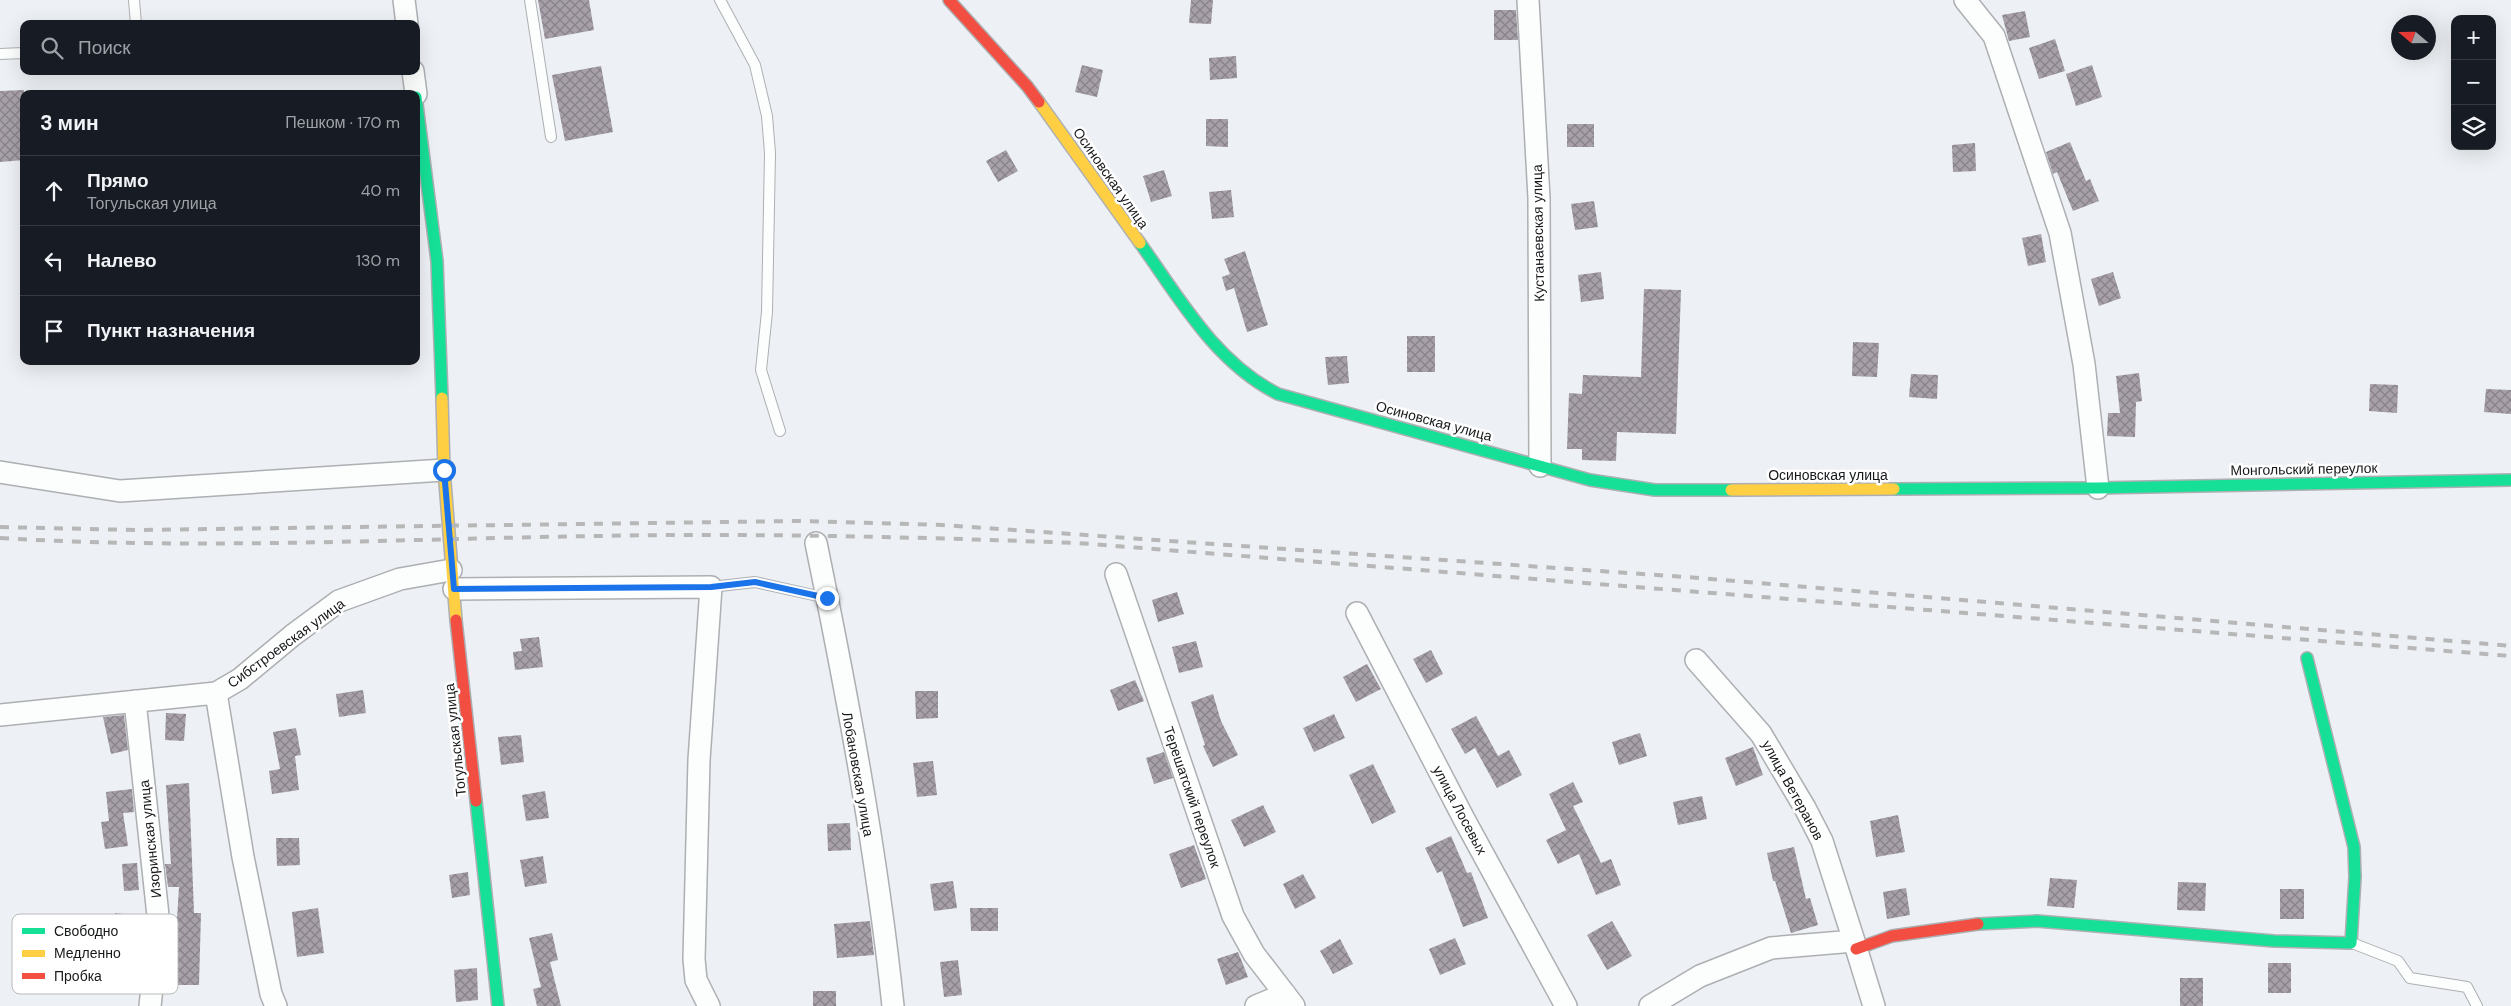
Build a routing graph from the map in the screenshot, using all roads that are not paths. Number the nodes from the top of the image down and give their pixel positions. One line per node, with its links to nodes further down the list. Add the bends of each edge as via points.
1 (134, 0): 8 (lane)
2 (404, 0): 9 (street)
3 (530, 0): 15 (lane)
4 (720, 0): 16 (lane, via 755,65 767,116 770,153 767,312 761,370)
5 (949, 0): 17 (main road, Осиновская улица, via 1027,86 1204,333 1226,360 1254,383 1278,394)
6 (1528, 0): 17 (street, Кустанаевская улица, via 1539,198)
7 (1965, 0): 21 (street, via 1994,36 2060,233 2084,364)
8 (136, 20)
9 (406, 20)
10 (20, 53): 11 (lane)
11 (0, 54)
12 (413, 75): 13 (street)
13 (415, 90)
14 (420, 127): 18 (main road, Тогульская улица, via 437,261)
15 (551, 137)
16 (780, 431)
17 (1540, 466): 21 (main road, Осиновская улица, via 1599,482 1655,490)
18 (444, 470): 19 (street, via 120,490); 24 (main road, Тогульская улица)
19 (0, 472)
20 (2511, 480): 21 (main road, Монгольский переулок)
21 (2098, 488)
22 (816, 543): 26 (street, Лобановская улица)
23 (1116, 574): 36 (street, Терешатский переулок, via 1233,916 1254,954)
24 (452, 579): 25 (street, Сибстроевская улица); 30 (street, Сибстроевская улица, via 400,579 339,601 240,679); 38 (main road, Тогульская улица)
25 (711, 587): 26 (lane, via 755,582); 39 (street, via 699,760 694,959 696,980)
26 (827, 598): 40 (street, Лобановская улица, via 868,829)
27 (1357, 613): 42 (street, улица Лосевых)
28 (2307, 658): 34 (main road, via 2354,847 2356,876)
29 (1696, 660): 35 (street, улица Ветеранов, via 1761,734 1806,808 1822,841)
30 (216, 693): 31 (street, Сибстроевская улица); 37 (street, via 245,866)
31 (135, 701): 32 (street, Сибстроевская улица); 33 (street, Изоринская улица)
32 (0, 715)
33 (158, 914)
34 (2351, 943): 35 (main road, via 2274,941 2037,921 1967,925); 45 (lane, via 2398,961 2410,978 2467,987)
35 (1855, 945): 43 (street, via 1771,948 1700,976); 44 (street, улица Ветеранов)
36 (1290, 1000): 41 (street)
37 (276, 1006)
38 (498, 1006)
39 (710, 1006)
40 (893, 1006)
41 (1256, 1006)
42 (1566, 1006)
43 (1650, 1006)
44 (1874, 1006)
45 (2477, 1006)

